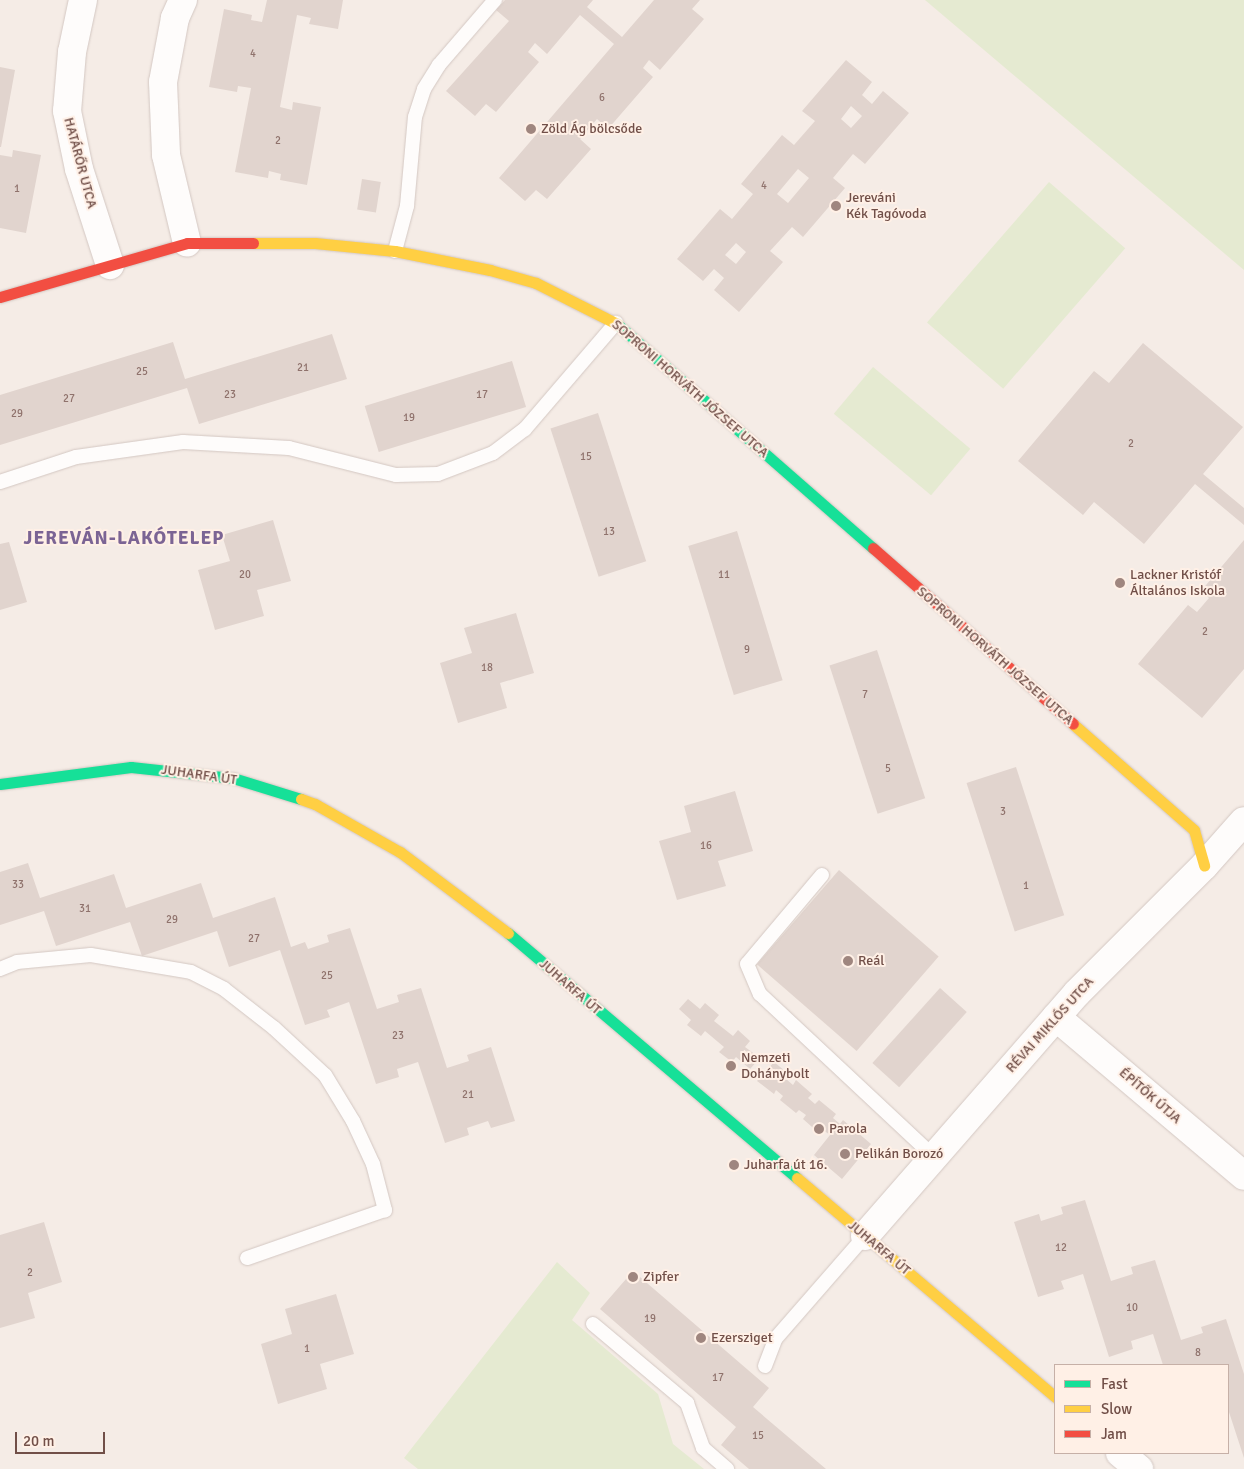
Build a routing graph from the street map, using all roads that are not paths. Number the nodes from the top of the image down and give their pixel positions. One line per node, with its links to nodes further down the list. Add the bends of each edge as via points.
1 (84, 0): 6 (street, HATÁRŐR UTCA, via 72,52 67,111 79,169)
2 (183, 0): 4 (street, via 175,18 163,82 166,155)
3 (495, 0): 5 (lane, via 439,65 424,89 415,117 407,206)
4 (187, 243): 5 (street, SOPRONI HORVÁTH JÓZSEF UTCA, via 315,243); 6 (street, SOPRONI HORVÁTH JÓZSEF UTCA)
5 (395, 251): 8 (street, SOPRONI HORVÁTH JÓZSEF UTCA, via 536,283)
6 (110, 265): 7 (street, SOPRONI HORVÁTH JÓZSEF UTCA)
7 (0, 297)
8 (616, 322): 9 (lane, via 525,429 493,453 438,474 396,475 289,448 183,442 76,457); 12 (street, SOPRONI HORVÁTH JÓZSEF UTCA, via 1194,830)
9 (0, 482)
10 (0, 784): 18 (street, JUHARFA ÚT, via 131,766 233,778 315,804 400,852 509,934)
11 (1244, 821): 12 (street, RÉVAI MIKLÓS UTCA)
12 (1204, 866): 15 (street, RÉVAI MIKLÓS UTCA)
13 (822, 875): 16 (lane, via 747,964 760,994)
14 (0, 969): 19 (lane, via 17,962 91,955 191,972 224,990 274,1028 325,1075 353,1120 369,1156 385,1210)
15 (1056, 1016): 16 (street, RÉVAI MIKLÓS UTCA); 17 (street, ÉPÍTŐK ÚTJA)
16 (933, 1156): 18 (street, RÉVAI MIKLÓS UTCA)
17 (1244, 1176)
18 (865, 1236): 21 (lane, via 776,1338); 22 (street, JUHARFA ÚT)
19 (247, 1258)
20 (593, 1324): 24 (lane, via 687,1402 703,1448)
21 (765, 1366)
22 (1054, 1396)
23 (1121, 1454): 25 (street)
24 (727, 1469)
25 (1139, 1469)

